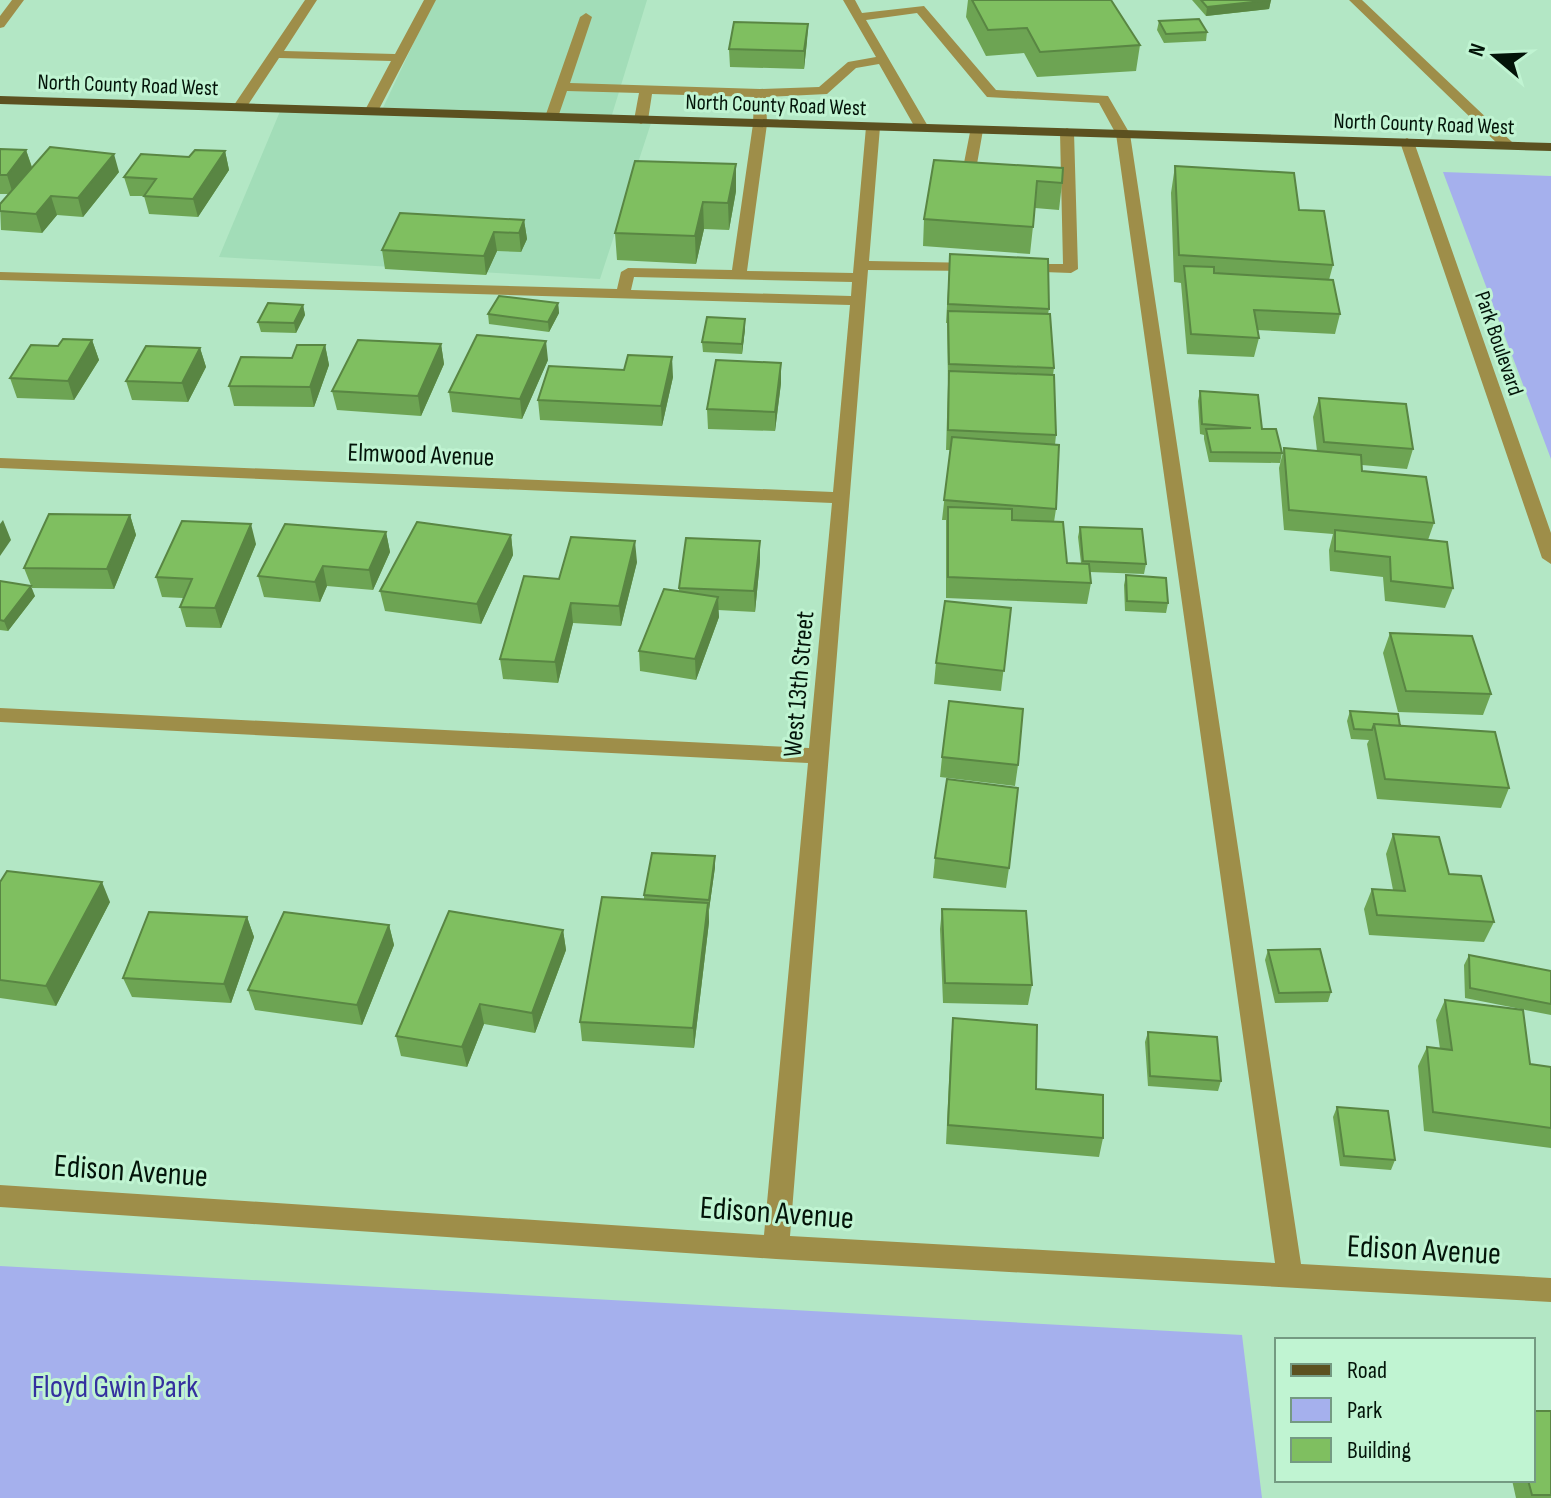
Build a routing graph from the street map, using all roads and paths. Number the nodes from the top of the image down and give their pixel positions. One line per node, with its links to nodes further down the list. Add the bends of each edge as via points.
1 (18, 0): 9 (street)
2 (311, 0): 10 (street)
3 (430, 0): 11 (street)
4 (849, 0): 8 (street)
5 (1355, 0): 28 (street)
6 (919, 4): 8 (street); 26 (street, via 992,94 1103,99)
7 (586, 17): 13 (street)
8 (858, 17): 12 (street)
9 (0, 24)
10 (275, 54): 11 (street); 17 (street)
11 (400, 58): 18 (street)
12 (883, 60): 15 (street, via 852,65 822,91); 23 (street)
13 (562, 87): 14 (street); 19 (street)
14 (646, 89): 15 (street); 20 (street)
15 (760, 93): 21 (street)
16 (0, 100): 17 (main road, North County Road West)
17 (239, 108): 18 (main road, North County Road West)
18 (371, 112): 19 (main road, North County Road West)
19 (552, 117): 20 (main road, North County Road West)
20 (641, 120): 21 (main road, North County Road West)
21 (760, 124): 22 (main road, North County Road West); 32 (street)
22 (873, 127): 23 (main road, North County Road West); 31 (street, West 13th Street)
23 (922, 128): 24 (main road, North County Road West)
24 (976, 130): 25 (main road, North County Road West); 30 (street, via 970,168)
25 (1067, 132): 26 (main road, North County Road West); 31 (street, via 1061,172 1071,269)
26 (1123, 134): 27 (main road, North County Road West); 43 (street)
27 (1407, 142): 28 (main road, North County Road West); 38 (street, Park Boulevard)
28 (1507, 145): 29 (main road, North County Road West)
29 (1551, 147)
30 (1012, 170)
31 (860, 272): 32 (street); 35 (street, West 13th Street)
32 (739, 275): 34 (street, via 628,272)
33 (0, 276): 34 (street)
34 (623, 294): 35 (street)
35 (857, 301): 37 (street, West 13th Street)
36 (0, 463): 37 (street, Elmwood Avenue)
37 (840, 498): 40 (street, West 13th Street)
38 (1551, 558)
39 (0, 715): 40 (street)
40 (818, 756): 42 (street, West 13th Street)
41 (0, 1196): 42 (street, Edison Avenue)
42 (776, 1247): 43 (street, Edison Avenue)
43 (1290, 1276): 44 (street, Edison Avenue)
44 (1551, 1290)

